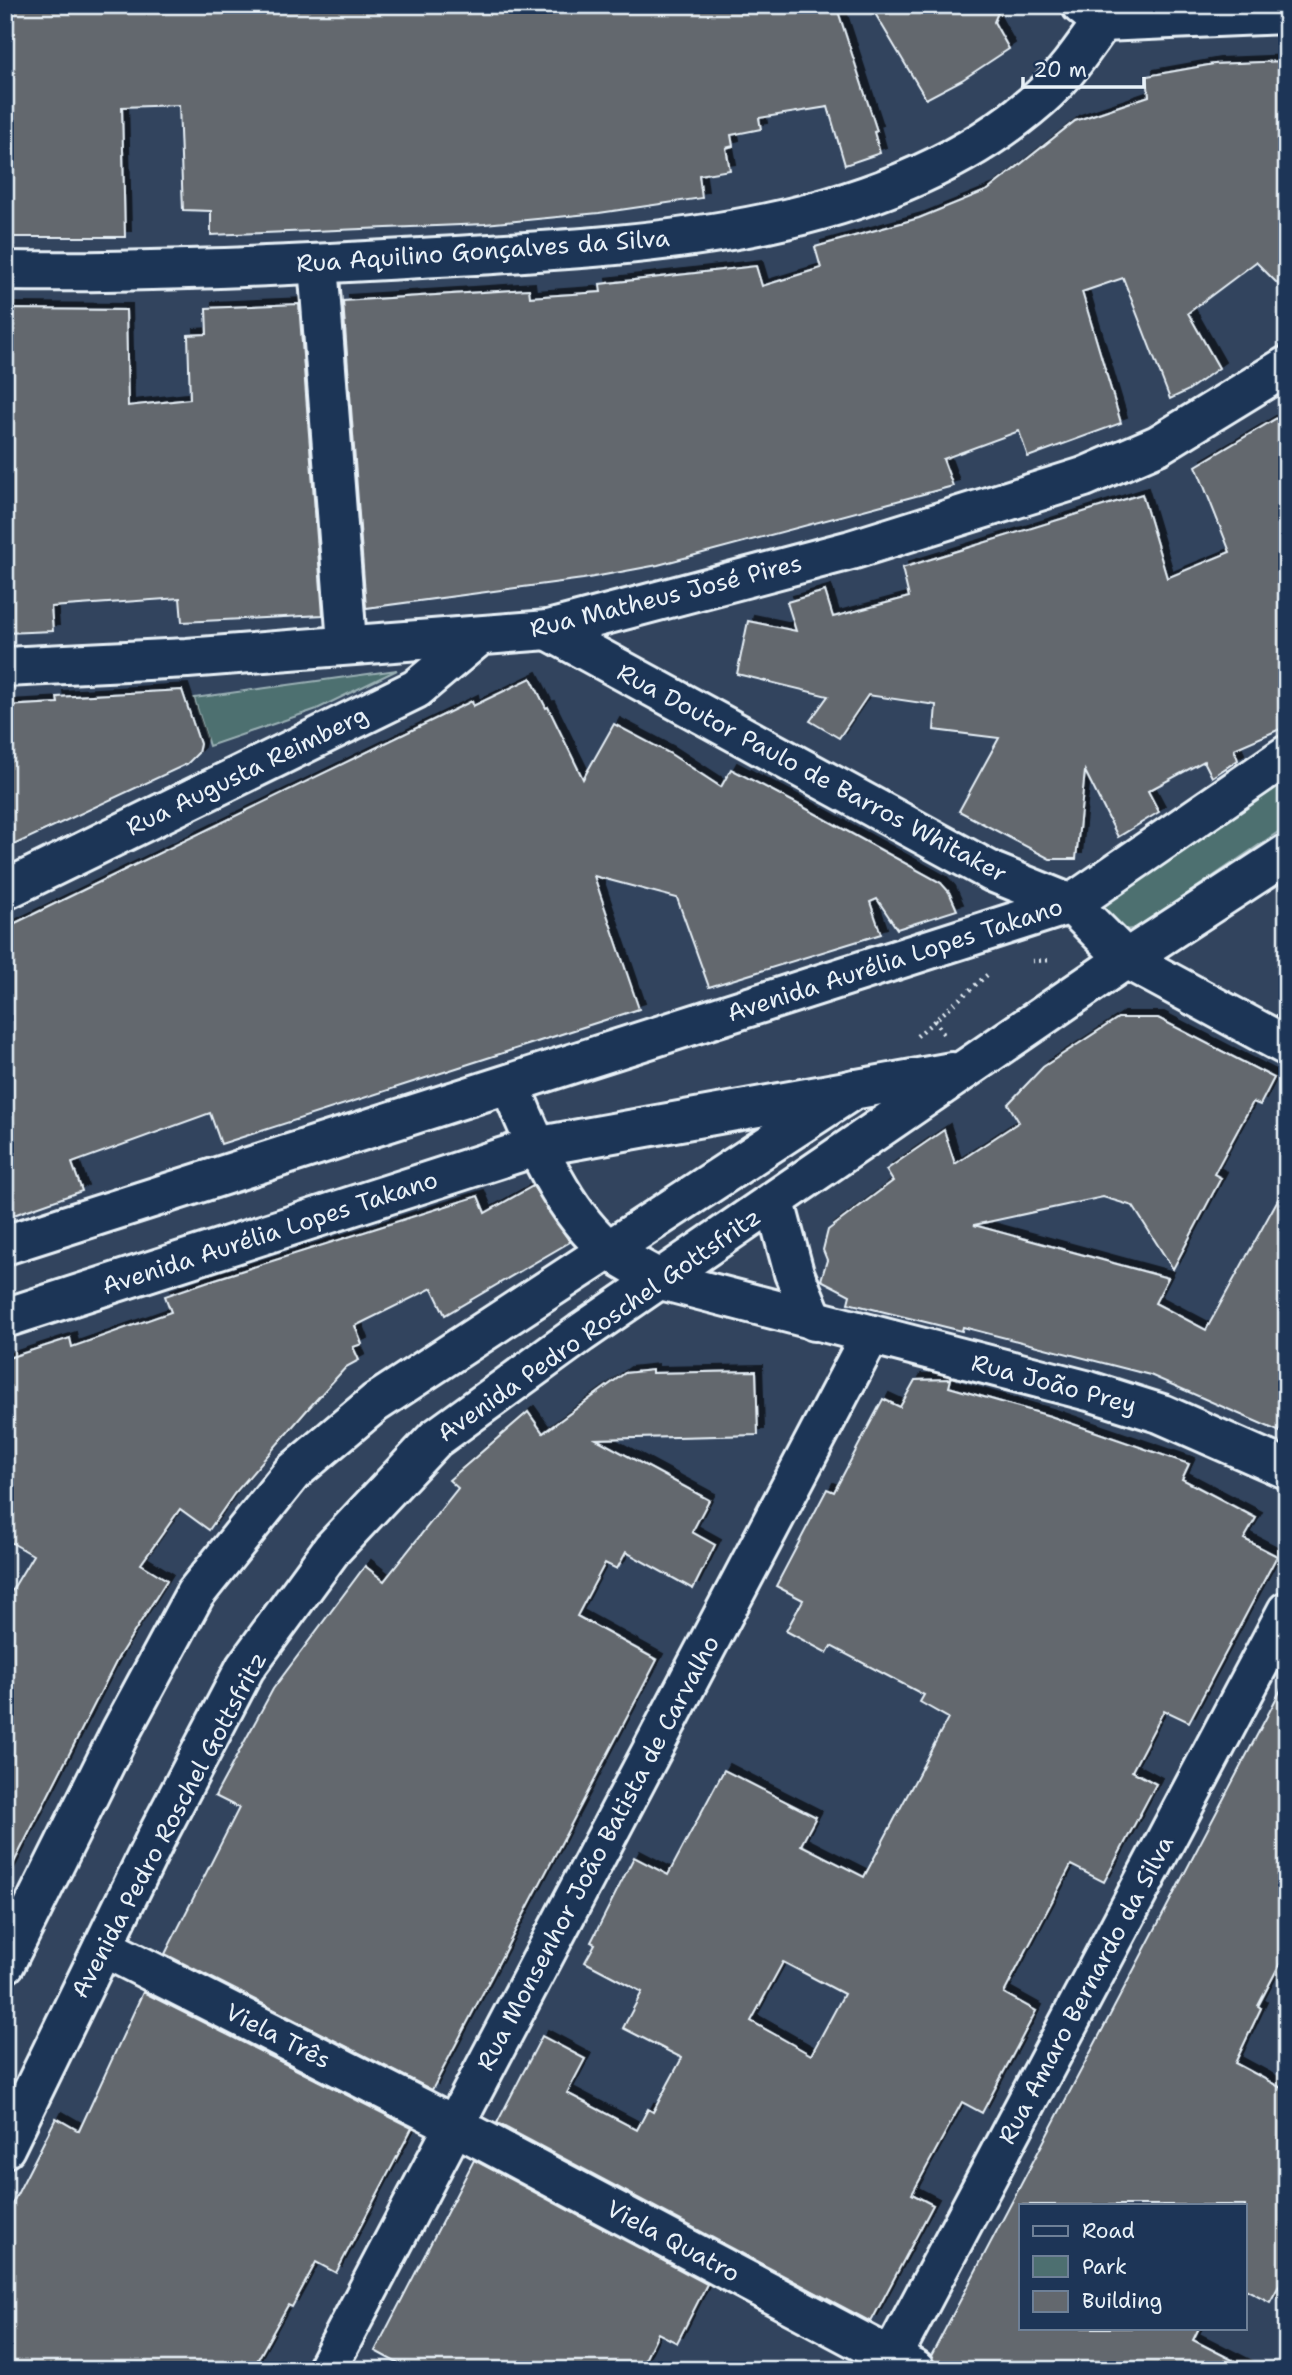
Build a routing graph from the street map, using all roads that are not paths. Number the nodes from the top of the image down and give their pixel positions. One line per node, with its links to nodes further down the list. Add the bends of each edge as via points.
1 (1092, 14): 2 (street); 3 (street, Rua Aquilino Gonçalves da Silva, via 1074,62 1041,97 958,155 871,194 750,227 607,247)
2 (1287, 14)
3 (318, 264): 4 (street, Rua Aquilino Gonçalves da Silva); 8 (street)
4 (5, 271)
5 (1287, 366): 6 (street, Rua Matheus José Pires, via 1158,445 1084,477 851,550)
6 (548, 629): 7 (street, Rua Matheus José Pires); 13 (street, Rua Doutor Paulo de Barros Whitaker, via 992,872)
7 (478, 637): 8 (street, Rua Matheus José Pires); 12 (street, Rua Augusta Reimberg, via 416,689)
8 (347, 643): 9 (street, Rua Matheus José Pires, via 187,658)
9 (5, 667)
10 (1287, 755): 13 (street, Avenida Aurélia Lopes Takano)
11 (1287, 854): 14 (street, Avenida Aurélia Lopes Takano)
12 (5, 890)
13 (1070, 904): 14 (street, Rua Doutor Paulo de Barros Whitaker); 17 (street, Avenida Aurélia Lopes Takano)
14 (1126, 959): 15 (street, Rua Doutor Paulo de Barros Whitaker); 16 (street, Avenida Aurélia Lopes Takano)
15 (1287, 1046)
16 (965, 1070): 18 (street, Avenida Aurélia Lopes Takano); 20 (street, Avenida Pedro Roschel Gottsfritz)
17 (510, 1084): 19 (street); 21 (street, Avenida Aurélia Lopes Takano)
18 (854, 1089): 19 (street, Avenida Aurélia Lopes Takano); 22 (street)
19 (535, 1147): 22 (street, Rua João Prey, via 580,1218); 24 (street, Avenida Aurélia Lopes Takano)
20 (775, 1202): 23 (street, Avenida Pedro Roschel Gottsfritz); 25 (street, via 788,1255)
21 (5, 1245)
22 (610, 1250): 23 (street, Rua João Prey); 30 (street, via 375,1403 292,1473 195,1594)
23 (661, 1280): 25 (street, Rua João Prey); 29 (street, Avenida Pedro Roschel Gottsfritz, via 435,1440 332,1549 245,1668)
24 (5, 1318)
25 (814, 1321): 26 (street, Rua João Prey)
26 (870, 1336): 27 (street, Rua João Prey, via 1162,1414); 31 (street, Rua Monsenhor João Batista de Carvalho)
27 (1287, 1469)
28 (1287, 1611): 33 (street, Rua Amaro Bernardo da Silva)
29 (103, 1947): 31 (street, Viela Três); 32 (street, Avenida Pedro Roschel Gottsfritz)
30 (5, 1964)
31 (454, 2125): 33 (street, Viela Quatro); 34 (street, Rua Monsenhor João Batista de Carvalho)
32 (5, 2148)
33 (897, 2366)
34 (326, 2370)

